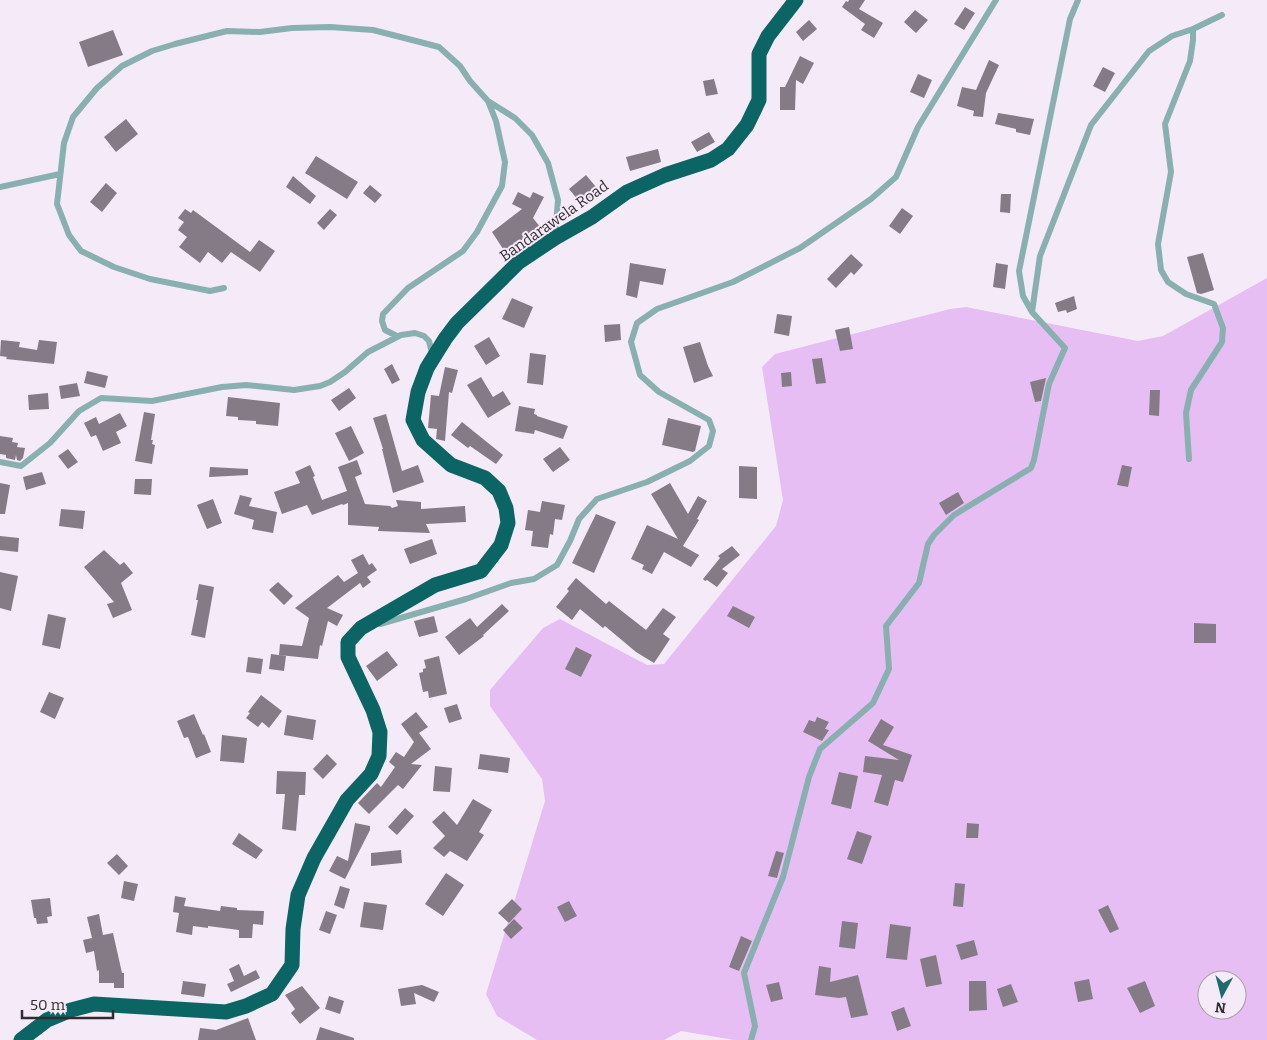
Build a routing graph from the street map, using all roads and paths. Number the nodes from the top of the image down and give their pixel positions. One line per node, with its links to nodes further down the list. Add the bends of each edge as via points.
1 (796, 0): 9 (highway, Bandarawela Road, via 768,36 759,54 759,100 747,125 728,149 711,160 627,192)
2 (996, 0): 16 (lane, via 918,127 896,177 871,199 800,248 732,282 657,309 637,323 632,342 640,375 659,392 709,420 714,431 709,446 690,461 647,482 597,499 579,519 557,565 534,579)
3 (1078, 0): 11 (lane, via 1070,19 1019,271 1023,296)
4 (1222, 15): 5 (lane)
5 (1193, 29): 11 (lane, via 1172,36 1149,51 1091,125 1040,256); 14 (lane, via 1190,61 1165,124 1171,172 1158,244 1161,270 1168,282 1186,294 1214,304 1223,328 1222,342 1191,390 1186,413)
6 (488, 101): 7 (lane, via 460,66 439,47 373,30 330,27 227,31 152,51 122,66 97,88 73,117 64,143); 9 (lane, via 515,118 532,135 548,163 558,200); 12 (lane, via 505,162 502,186 463,252 408,288 383,314 386,330)
7 (60, 174): 8 (lane); 10 (lane, via 57,204 69,235 81,251 114,268 150,279 210,291)
8 (0, 188)
9 (555, 238): 13 (highway, Bandarawela Road, via 519,262 464,316)
10 (224, 288)
11 (1032, 312): 18 (lane, via 1065,348 1049,384 1031,468 954,516 934,535 928,544 919,583 886,626 888,669 873,703 820,749 809,777 783,876 744,973 755,1026)
12 (397, 336): 13 (lane, via 415,333 424,336 432,349); 15 (lane, via 320,386 294,390 246,385 222,387 152,401 101,398 78,411 50,443 22,466)
13 (432, 360): 16 (highway, Bandarawela Road, via 418,392 413,420 423,440 451,465 485,478 499,491 508,523 501,545 481,571 435,585)
14 (1190, 459)
15 (0, 462)
16 (362, 628): 17 (highway, Bandarawela Road, via 348,642 348,657 380,732 379,756 371,774 348,800 314,858 298,895 292,965 272,994 226,1012 94,1004 47,1020)
17 (21, 1040)
18 (751, 1040)

